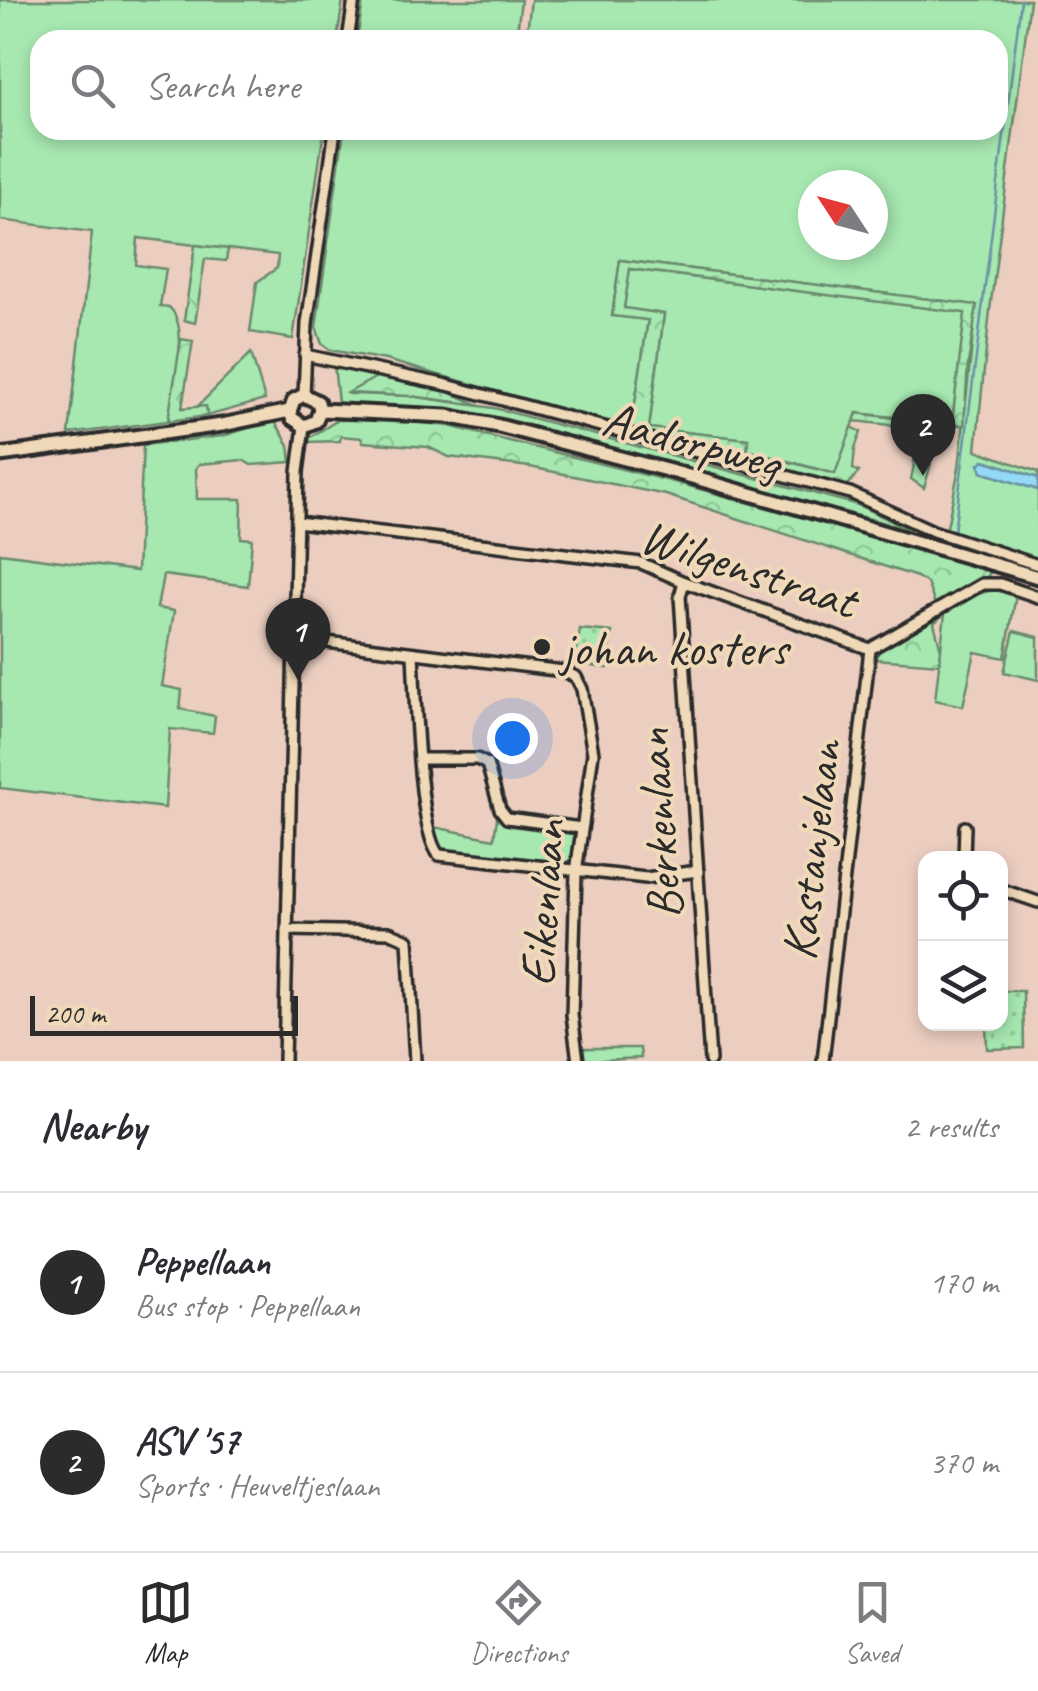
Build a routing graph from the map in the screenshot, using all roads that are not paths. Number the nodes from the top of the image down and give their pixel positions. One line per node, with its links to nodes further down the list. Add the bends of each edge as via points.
1 (354, 0): 2 (street)
2 (350, 30)
3 (334, 140): 4 (street)
4 (305, 355): 5 (street); 11 (street, via 447,384 850,493 933,531)
5 (304, 396): 6 (main road); 7 (main road)
6 (320, 410): 8 (main road); 12 (main road, Aadorpweg, via 448,416 499,426)
7 (290, 411): 8 (main road); 9 (main road)
8 (304, 426): 10 (street)
9 (0, 455)
10 (297, 522): 13 (street, Wilgenstraat, via 641,563); 15 (street)
11 (1038, 566)
12 (1038, 576)
13 (684, 582): 16 (street, Wilgenstraat); 22 (street, Berkenlaan)
14 (1038, 598): 16 (street, Wilgenstraat, via 988,583)
15 (294, 638): 17 (street, Eikenlaan); 26 (street)
16 (870, 649): 31 (street, Kastanjelaan)
17 (413, 652): 18 (street); 20 (street, Eikenlaan, via 576,677 593,753)
18 (419, 759): 20 (street, via 477,759 487,764 507,818); 23 (street, via 439,854)
19 (964, 827): 21 (street)
20 (581, 828): 23 (street, Eikenlaan)
21 (964, 851)
22 (698, 871): 23 (street, via 646,878); 30 (street, Berkenlaan)
23 (576, 872): 29 (street, Eikenlaan, via 572,1015)
24 (1008, 892): 25 (street)
25 (1038, 902)
26 (286, 930): 27 (street); 28 (street, via 389,932 408,940)
27 (284, 1061)
28 (415, 1061)
29 (578, 1061)
30 (710, 1061)
31 (823, 1061)

